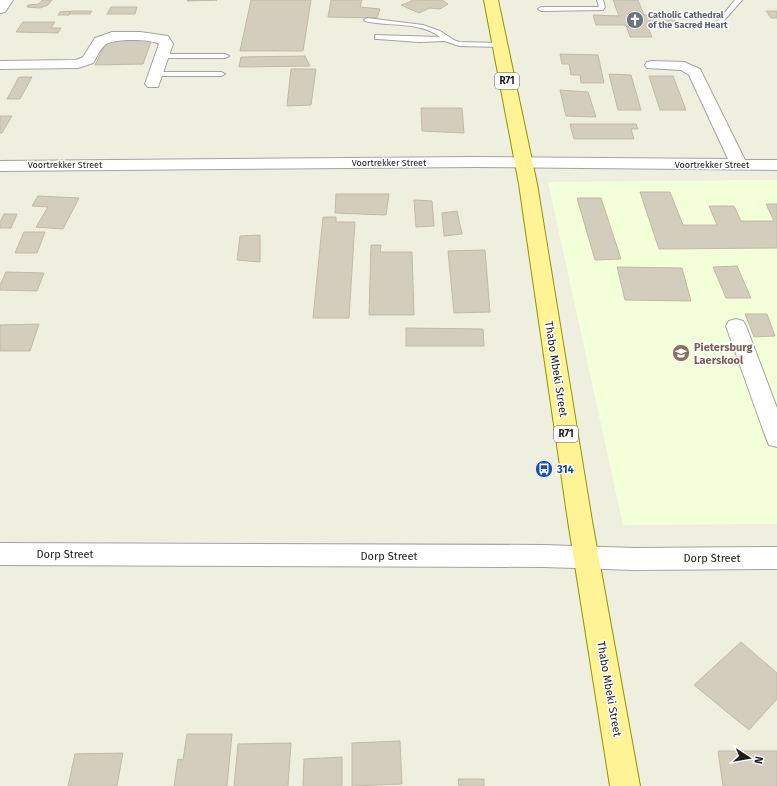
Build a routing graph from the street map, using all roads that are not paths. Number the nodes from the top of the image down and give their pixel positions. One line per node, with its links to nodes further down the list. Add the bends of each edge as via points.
1 (6, 0): 6 (street)
2 (492, 0): 11 (main road, Thabo Mbeki Street / R71)
3 (600, 0): 5 (lane, via 601,9)
4 (739, 0): 8 (lane)
5 (541, 9)
6 (0, 10)
7 (367, 20): 10 (lane, via 421,26 438,32)
8 (719, 23)
9 (378, 37): 10 (lane)
10 (447, 39): 11 (lane, via 459,44)
11 (500, 45): 18 (main road, Thabo Mbeki Street / R71)
12 (162, 56): 13 (lane); 14 (street, via 166,44 163,39 114,37 103,38 85,62); 17 (street)
13 (225, 56)
14 (0, 65)
15 (652, 65): 19 (street, via 684,66 695,72)
16 (220, 74): 17 (lane)
17 (155, 79)
18 (524, 163): 19 (street, Voortrekker Street); 21 (street, Voortrekker Street); 25 (main road, Thabo Mbeki Street / R71)
19 (739, 165): 20 (street, Voortrekker Street)
20 (777, 165)
21 (0, 166)
22 (736, 326): 23 (street)
23 (777, 438)
24 (0, 554): 25 (street, Dorp Street)
25 (586, 558): 26 (street, Dorp Street); 27 (main road, Thabo Mbeki Street / R71)
26 (777, 558)
27 (626, 786)

